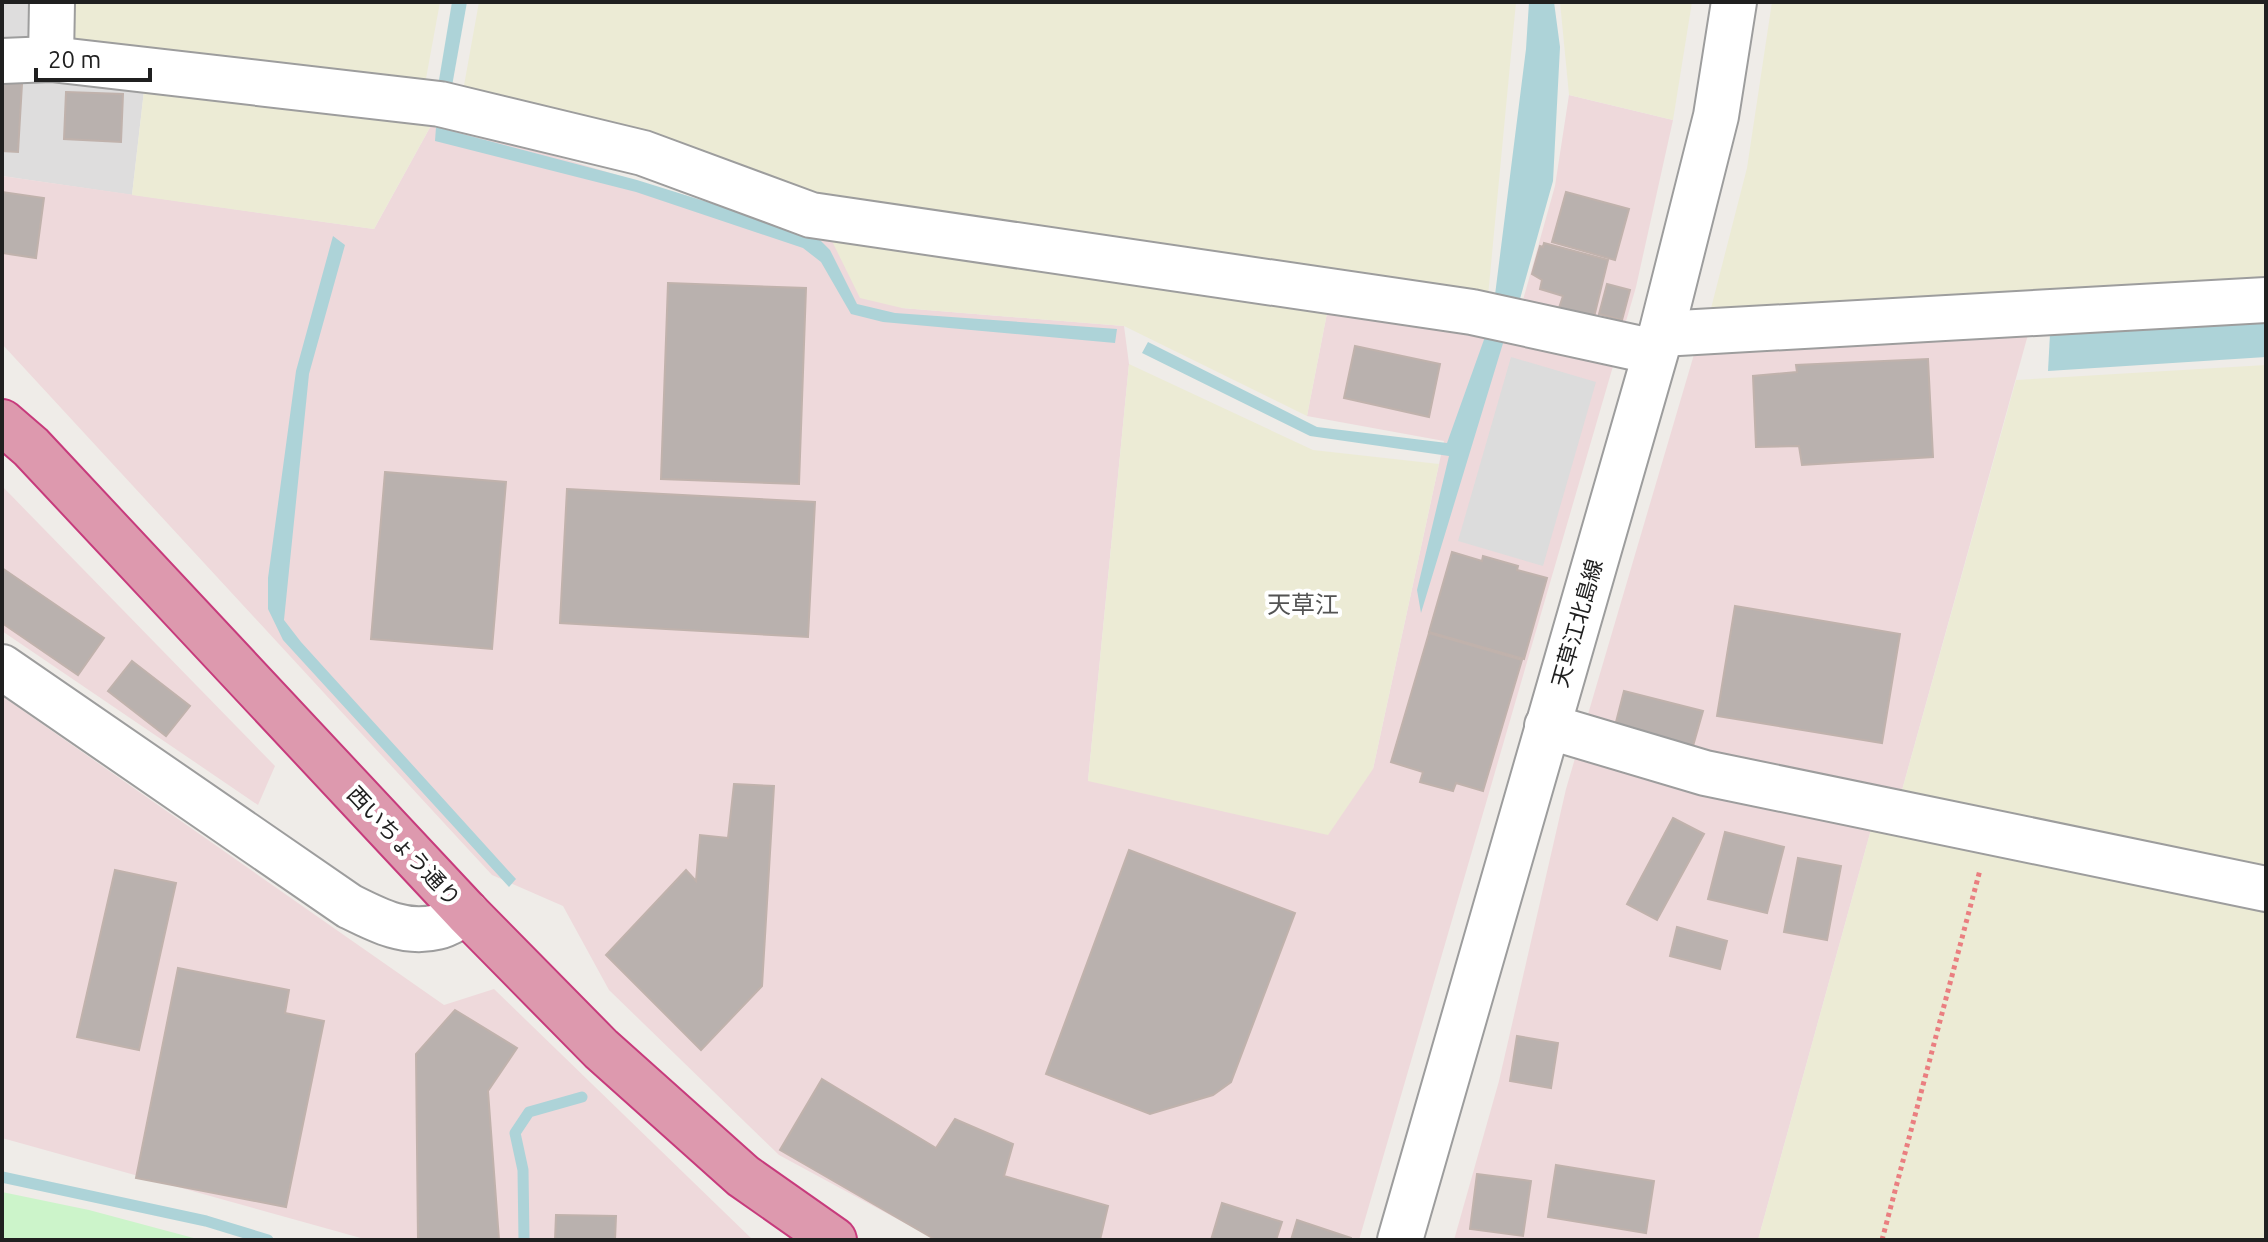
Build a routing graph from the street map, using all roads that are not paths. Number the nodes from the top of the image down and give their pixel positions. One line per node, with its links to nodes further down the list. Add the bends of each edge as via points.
1 (52, 2): 3 (street)
2 (1734, 2): 6 (street, 天草江北島線, via 1716,116)
3 (51, 59): 4 (street); 6 (street, via 440,104 643,153 811,215)
4 (2, 61)
5 (2266, 300): 6 (street)
6 (1658, 343): 9 (street, 天草江北島線)
7 (2, 422): 11 (highway, 西いちょう通り)
8 (2, 667): 11 (street, via 349,906 385,924 412,929 438,927)
9 (1547, 726): 10 (street, via 1705,773); 13 (street, 天草江北島線)
10 (2266, 889)
11 (467, 913): 12 (highway, 西いちょう通り, via 613,1059 743,1176)
12 (834, 1240)
13 (1400, 1240)

